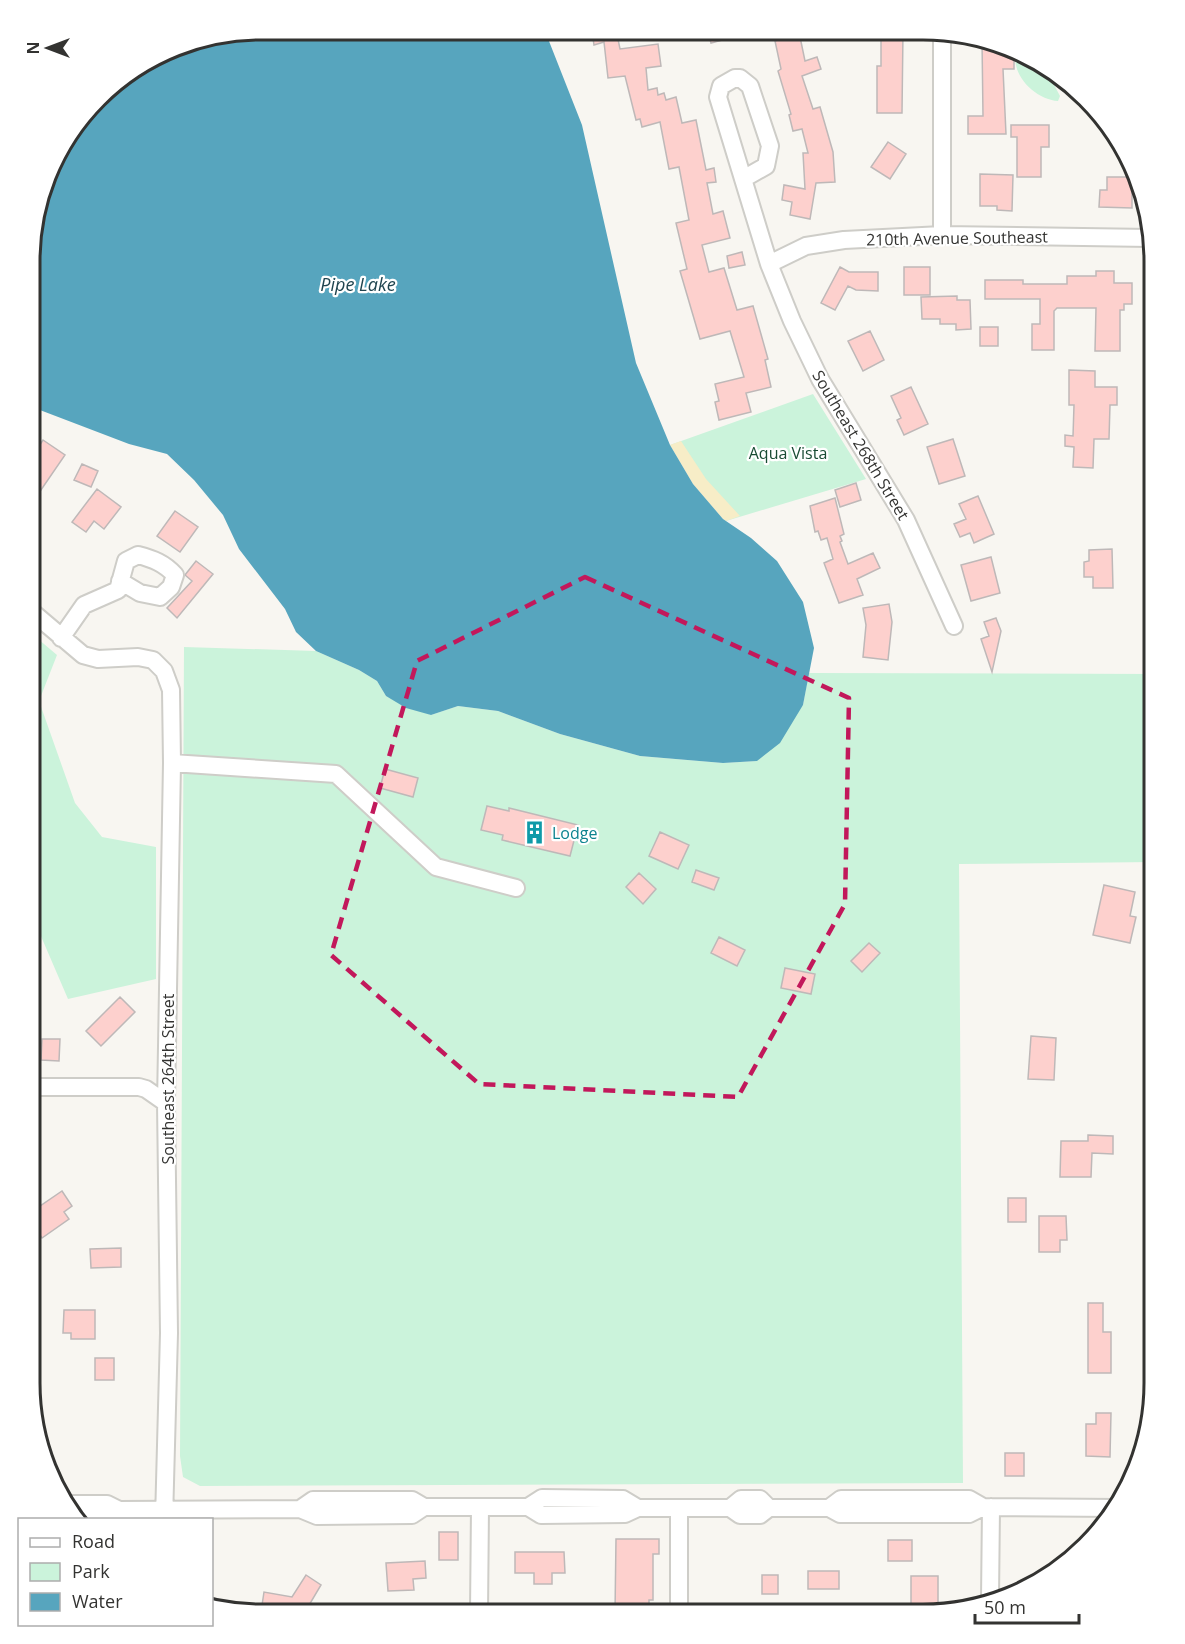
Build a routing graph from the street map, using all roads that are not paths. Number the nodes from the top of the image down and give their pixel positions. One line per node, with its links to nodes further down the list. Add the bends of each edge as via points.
1 (942, 41): 3 (street)
2 (744, 179): 2 (street, Southeast 268th Street, via 718,97 721,86 735,78 750,86 770,146 766,166); 5 (street, Southeast 268th Street)
3 (942, 235): 4 (street, 210th Avenue Southeast); 5 (street, 210th Avenue Southeast, via 825,242 806,246)
4 (1143, 238)
5 (769, 264): 8 (street, Southeast 268th Street, via 820,379 906,520)
6 (120, 581): 9 (street, via 118,590 84,605)
7 (40, 619): 9 (street)
8 (954, 626)
9 (61, 638): 10 (street, Southeast 264th Street, via 91,658 153,660 167,677 171,690)
10 (172, 763): 11 (street, via 336,774 436,867); 13 (street, Southeast 264th Street)
11 (516, 888)
12 (40, 1087): 13 (street, via 139,1087)
13 (166, 1103): 20 (street, Southeast 264th Street, via 169,1333)
14 (77, 1504): 19 (street, via 107,1504)
15 (480, 1507): 17 (street, via 528,1507 542,1498 623,1499 638,1508); 20 (street, via 424,1508 412,1500 313,1500 300,1509); 23 (street)
16 (987, 1507): 17 (street, via 969,1499 841,1499 829,1508 769,1508 760,1499 741,1499 730,1508); 18 (street); 22 (street)
17 (679, 1508): 24 (street)
18 (1105, 1508)
19 (119, 1510): 20 (street); 21 (street)
20 (164, 1515)
21 (108, 1518)
22 (990, 1593)
23 (479, 1604)
24 (679, 1604)

